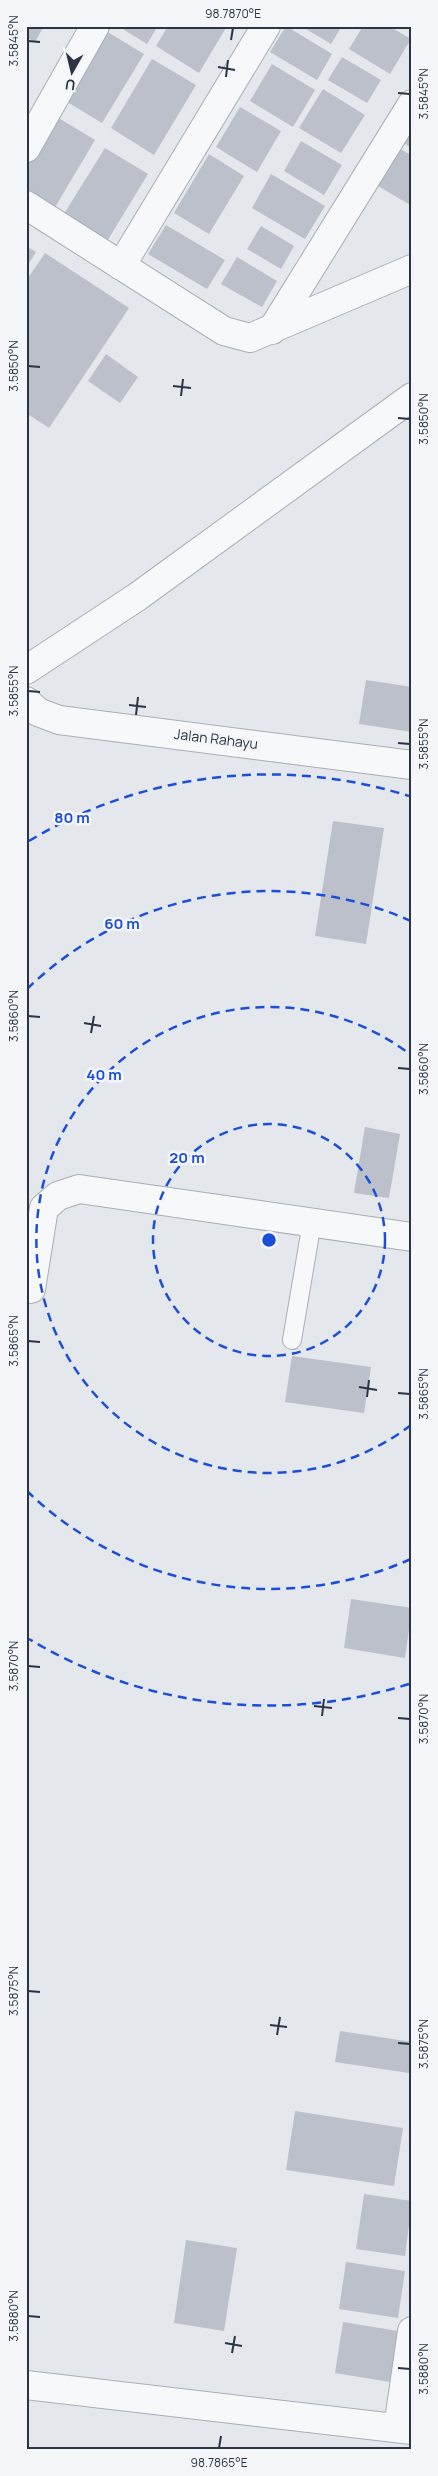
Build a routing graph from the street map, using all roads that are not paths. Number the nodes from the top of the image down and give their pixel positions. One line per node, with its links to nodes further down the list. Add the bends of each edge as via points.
1 (95, 26): 4 (street)
2 (266, 26): 6 (street)
3 (412, 104): 8 (street)
4 (26, 148)
5 (26, 205): 6 (street)
6 (121, 266): 8 (street, via 224,331 250,338)
7 (412, 269): 8 (street)
8 (272, 330)
9 (412, 397): 10 (street, via 137,597)
10 (26, 670)
11 (26, 701): 12 (street, Jalan Rahayu, via 38,712 60,720)
12 (412, 765)
13 (312, 1222): 14 (street); 15 (street, via 79,1189 58,1196 44,1208); 16 (lane)
14 (412, 1237)
15 (31, 1289)
16 (292, 1340)
17 (412, 2331): 19 (street)
18 (26, 2384): 19 (street)
19 (405, 2428)

